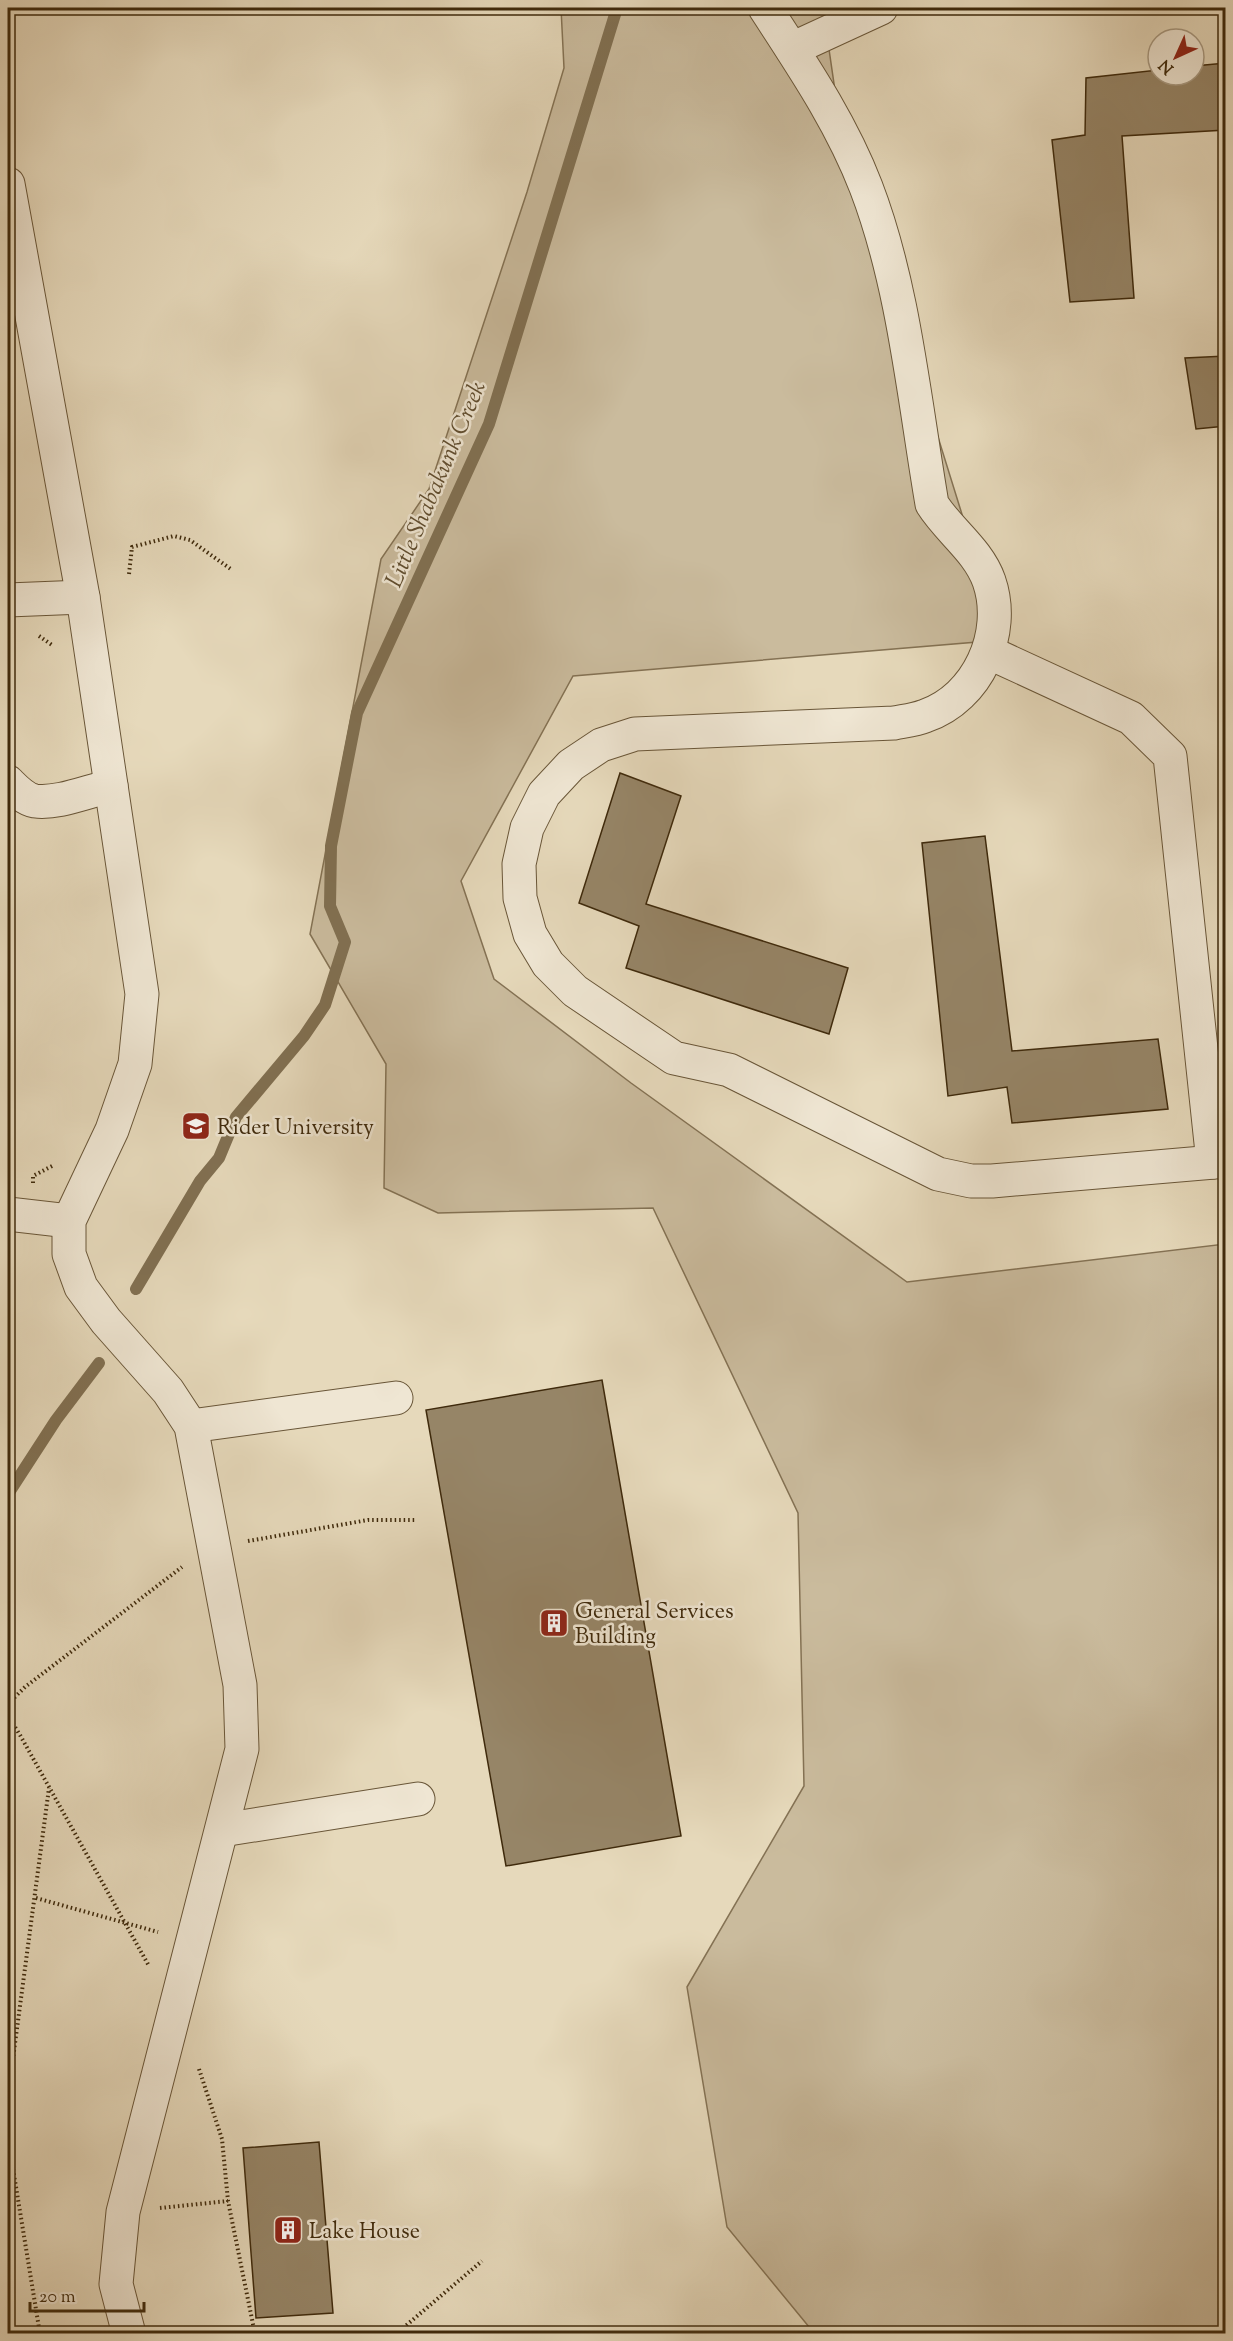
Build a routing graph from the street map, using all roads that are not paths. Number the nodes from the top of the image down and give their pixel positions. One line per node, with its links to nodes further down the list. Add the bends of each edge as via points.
1 (765, 8): 3 (street)
2 (881, 8): 3 (street)
3 (792, 49): 7 (street, via 838,125 866,186 890,260 932,504 945,524 974,553 989,581 994,612)
4 (8, 184): 5 (street)
5 (83, 597): 6 (street); 9 (street)
6 (8, 600)
7 (988, 652): 10 (street, via 1131,718 1170,756); 10 (street, via 977,676 955,699 926,716 894,723 635,734 601,745 571,765 544,794 527,828 519,864 530,934 548,964 575,991 674,1058 729,1070 932,1172 971,1181 992,1181)
8 (8, 782): 9 (street, via 33,801)
9 (111, 786): 12 (street, via 142,994 140,1018 135,1064 112,1130)
10 (1219, 1162)
11 (22, 1216): 12 (street)
12 (69, 1221): 14 (street, via 69,1254 81,1287 168,1391)
13 (396, 1398): 14 (street)
14 (191, 1426): 16 (street, via 240,1685 242,1749)
15 (418, 1799): 16 (street)
16 (222, 1830): 17 (street, via 123,2212 116,2284)
17 (129, 2334)

